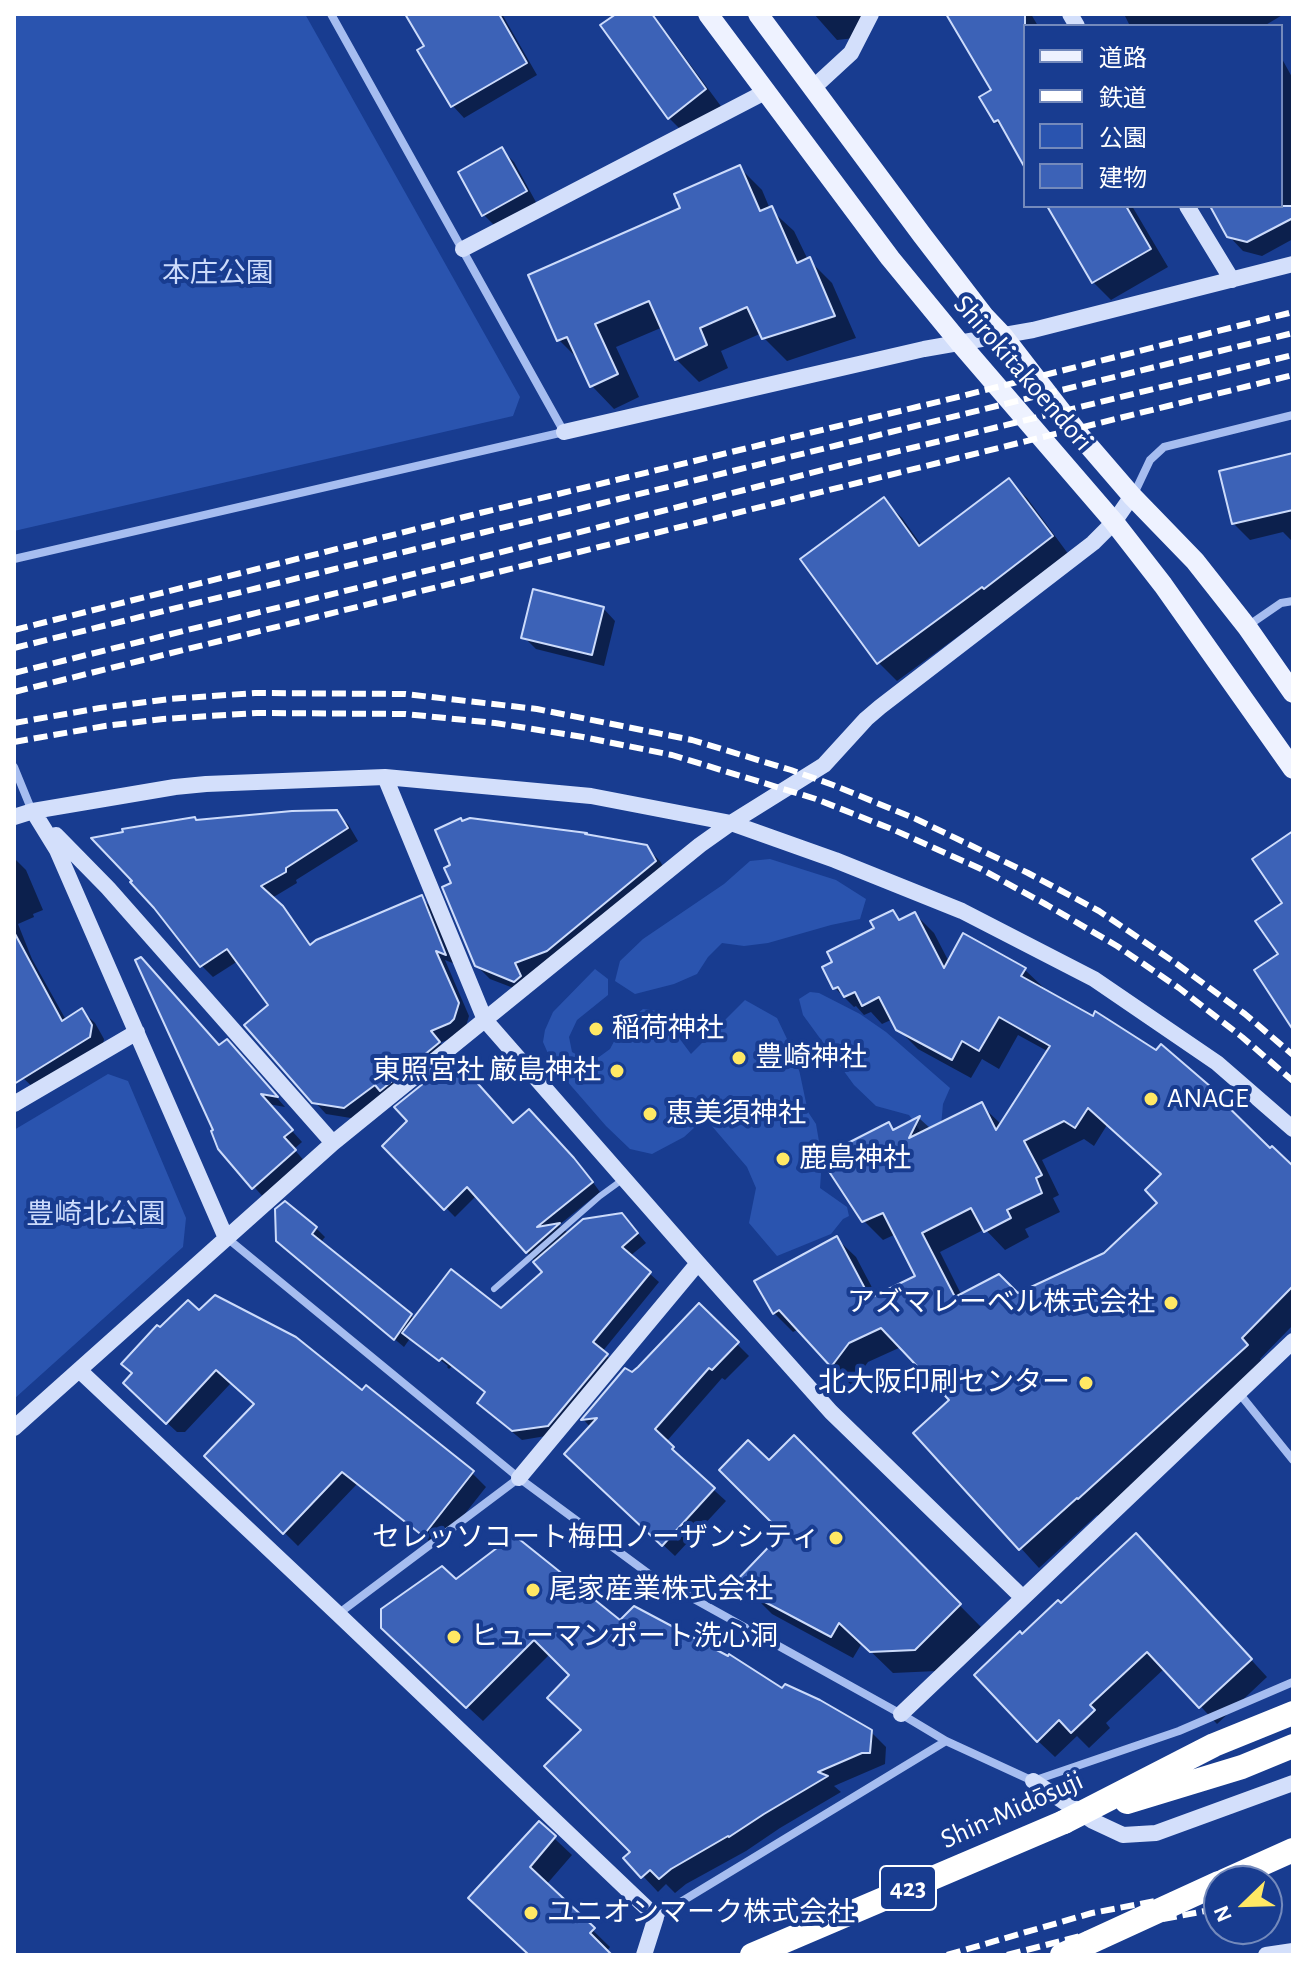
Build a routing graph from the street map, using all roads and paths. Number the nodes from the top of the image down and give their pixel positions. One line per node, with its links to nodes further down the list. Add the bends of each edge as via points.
1 (331, 14): 8 (street)
2 (708, 14): 6 (main road, Shirokitakoendori)
3 (758, 14): 5 (main road, Shirokitakoendori)
4 (871, 14): 5 (street, via 851,53)
5 (813, 88): 11 (main road, Shirokitakoendori)
6 (767, 91): 8 (street); 12 (main road, Shirokitakoendori)
7 (1188, 208): 10 (street)
8 (463, 249): 14 (street)
9 (1293, 264): 10 (street)
10 (1232, 280): 11 (street)
11 (1004, 337): 12 (street); 15 (main road, Shirokitakoendori)
12 (959, 342): 14 (street); 16 (main road, Shirokitakoendori)
13 (1293, 415): 15 (street, via 1164,447 1150,460)
14 (564, 432): 17 (street)
15 (1132, 496): 16 (street); 19 (main road, Shirokitakoendori, via 1195,561)
16 (1114, 522): 22 (main road, Shirokitakoendori); 26 (street, via 880,707 824,765)
17 (14, 559)
18 (1293, 601): 19 (street, via 1281,603)
19 (1247, 627): 20 (main road, Shirokitakoendori)
20 (1293, 693)
21 (14, 767): 24 (street)
22 (1293, 769)
23 (385, 777): 24 (street, via 206,784); 26 (street, via 591,796); 27 (street)
24 (33, 811): 25 (street); 28 (street, via 57,850); 31 (street, via 108,888)
25 (14, 817)
26 (731, 823): 27 (street); 30 (street, via 962,911 1094,979 1217,1063)
27 (485, 1020): 31 (street); 32 (street)
28 (137, 1032): 29 (street); 33 (street)
29 (14, 1104)
30 (1293, 1129)
31 (333, 1143): 33 (street)
32 (625, 1178): 34 (street); 35 (lane)
33 (226, 1238): 37 (street); 41 (street)
34 (698, 1263): 41 (street); 42 (street, via 831,1412)
35 (494, 1289)
36 (1293, 1341): 38 (street)
37 (79, 1370): 39 (street); 43 (street)
38 (1239, 1393): 40 (street); 42 (street)
39 (14, 1428)
40 (1293, 1460)
41 (519, 1478): 43 (street); 46 (street, via 649,1574)
42 (1022, 1597): 46 (street)
43 (338, 1614): 55 (street)
44 (1293, 1682): 49 (street, via 1179,1731)
45 (1293, 1713): 51 (highway, Shin-Midōsuji / 423, bridge, via 1214,1745)
46 (901, 1714): 47 (street)
47 (946, 1741): 49 (street); 55 (street)
48 (1293, 1746): 51 (highway, bridge)
49 (1033, 1781): 50 (street, via 1123,1835 1156,1833)
50 (1293, 1783)
51 (1064, 1822): 58 (highway, Shin-Midōsuji / 423)
52 (1293, 1850): 53 (highway)
53 (1260, 1865)
54 (1203, 1891): 59 (highway, bridge)
55 (656, 1917): 57 (street)
56 (1293, 1951): 60 (street)
57 (644, 1955)
58 (752, 1955)
59 (1062, 1955)
60 (1266, 1955)

